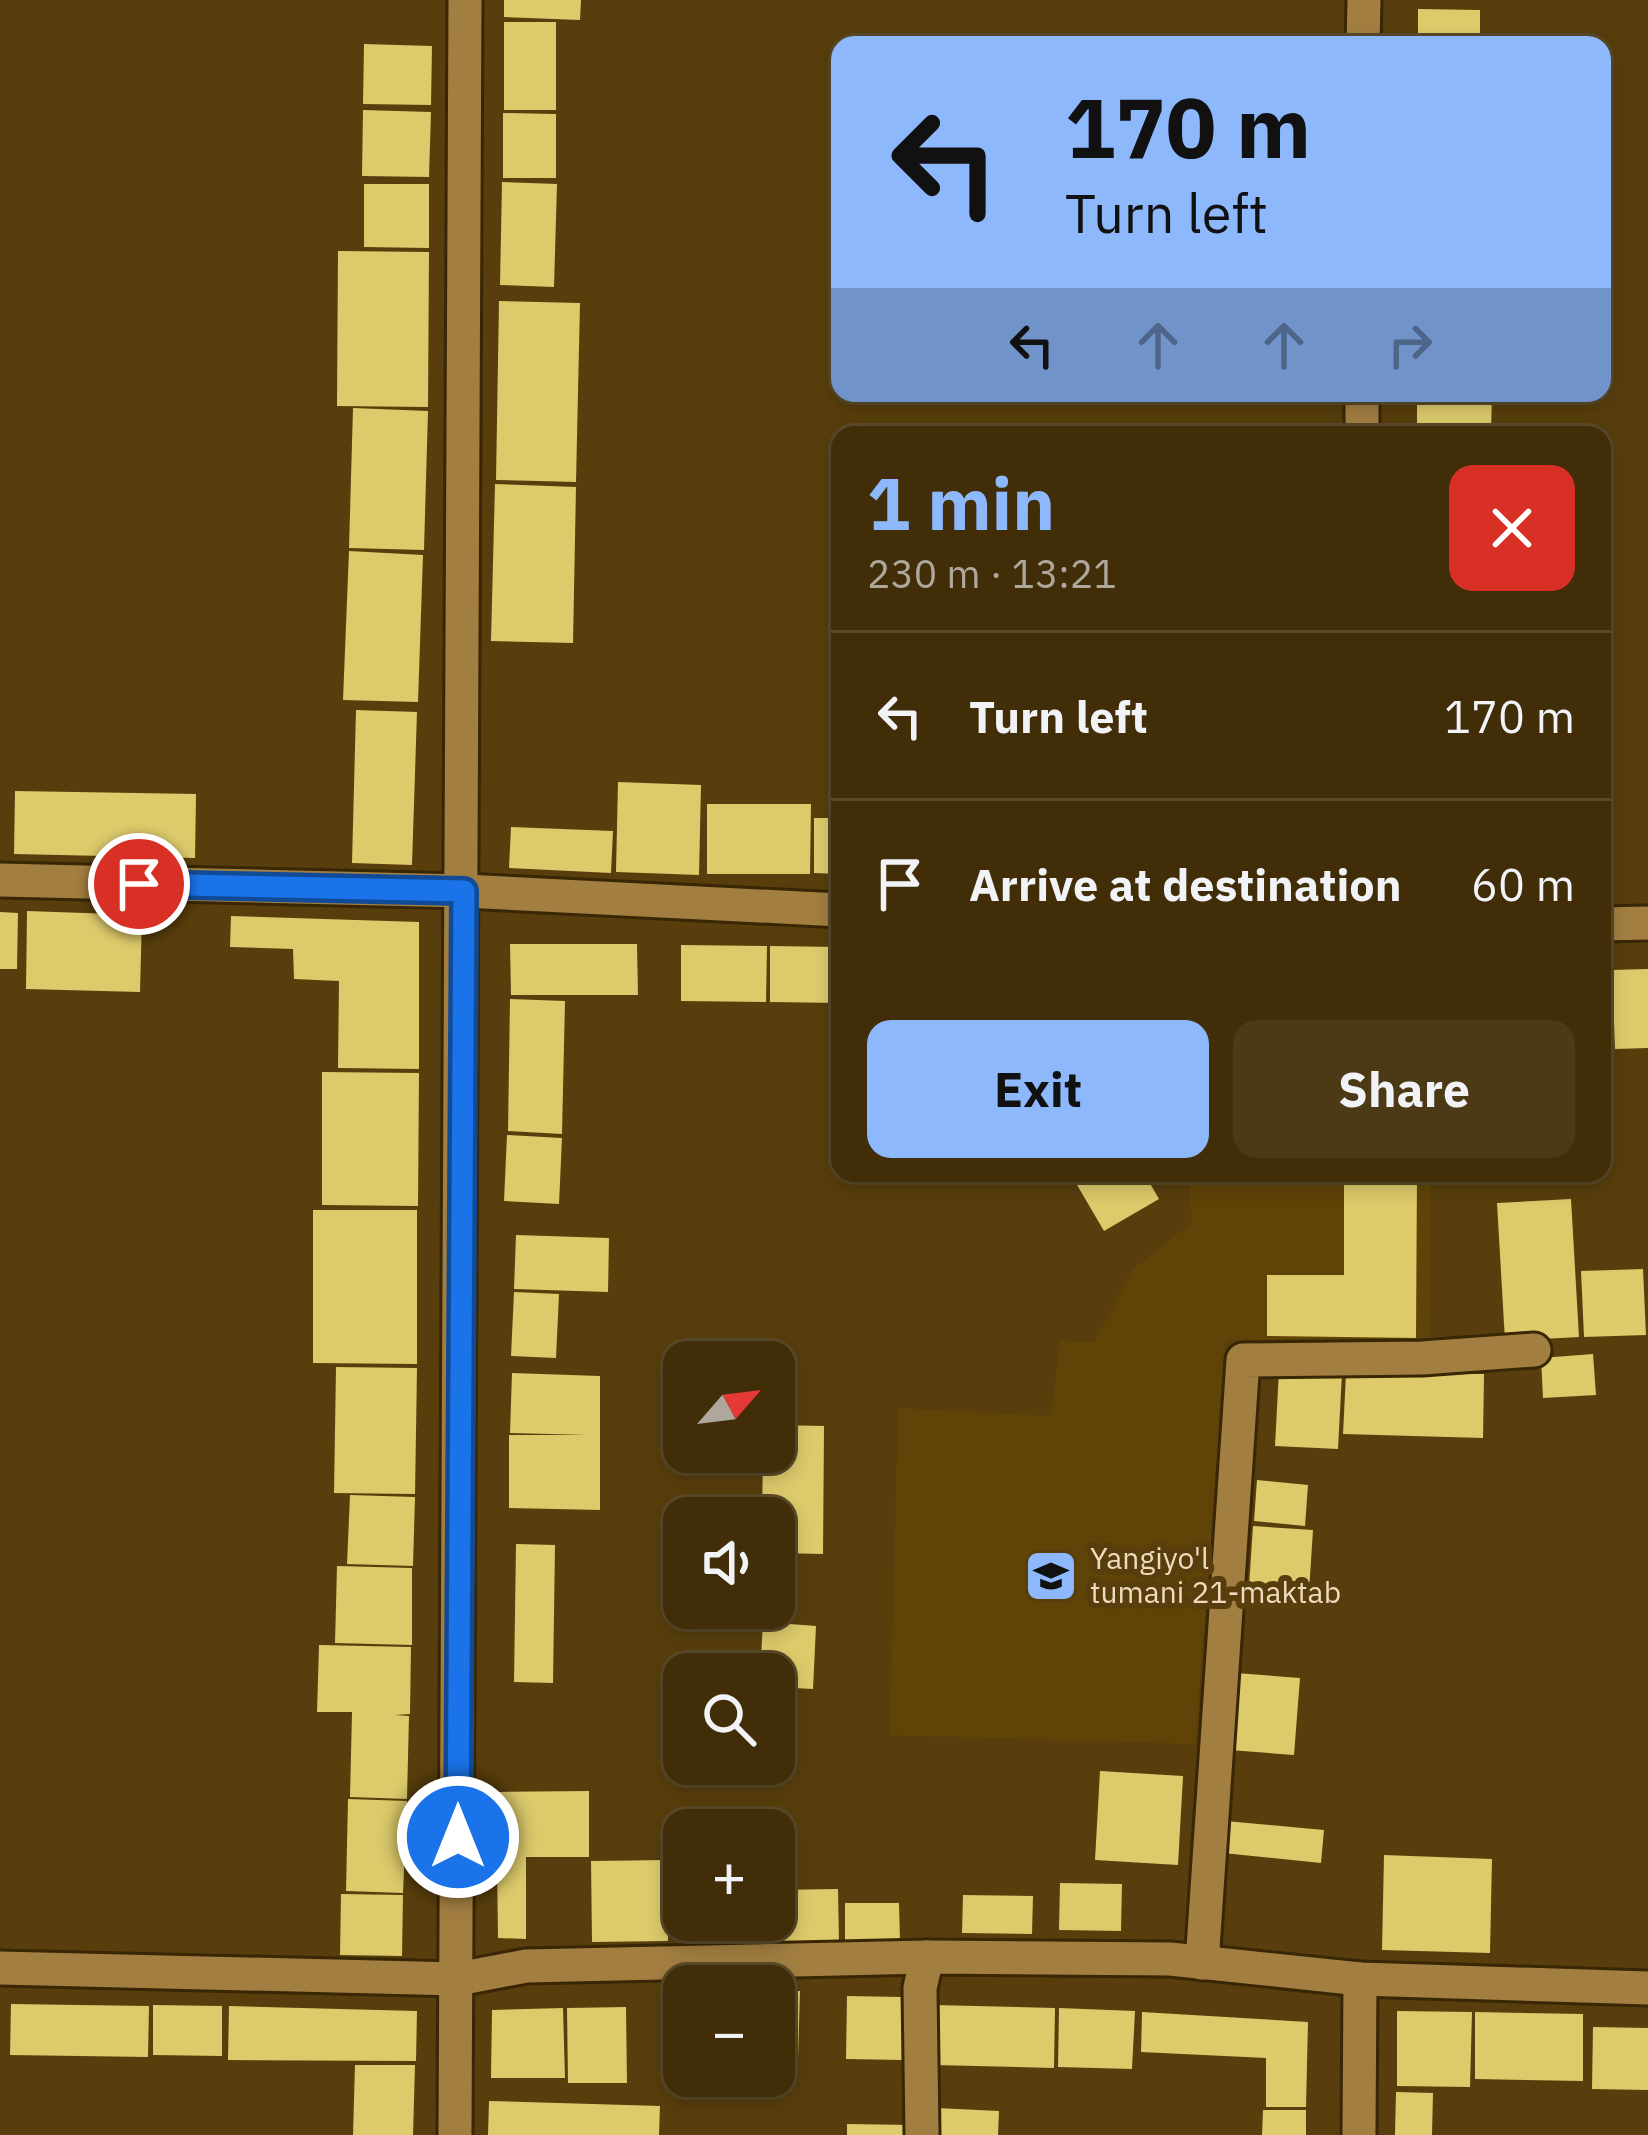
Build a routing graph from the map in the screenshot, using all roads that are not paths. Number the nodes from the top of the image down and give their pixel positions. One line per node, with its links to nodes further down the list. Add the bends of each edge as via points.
1 (465, 0): 5 (street)
2 (1364, 0): 3 (street)
3 (1364, 36)
4 (0, 880): 5 (street)
5 (464, 891): 6 (street); 13 (street)
6 (831, 910)
7 (1648, 923): 8 (street)
8 (1611, 924)
9 (1534, 1350): 11 (street, via 1243,1360)
10 (926, 1957): 11 (street); 13 (street, via 526,1966); 17 (street)
11 (1202, 1963): 14 (street)
12 (0, 1967): 13 (street)
13 (458, 1979): 16 (street)
14 (1360, 1979): 15 (street); 18 (street)
15 (1648, 1988)
16 (455, 2135)
17 (922, 2135)
18 (1359, 2135)

